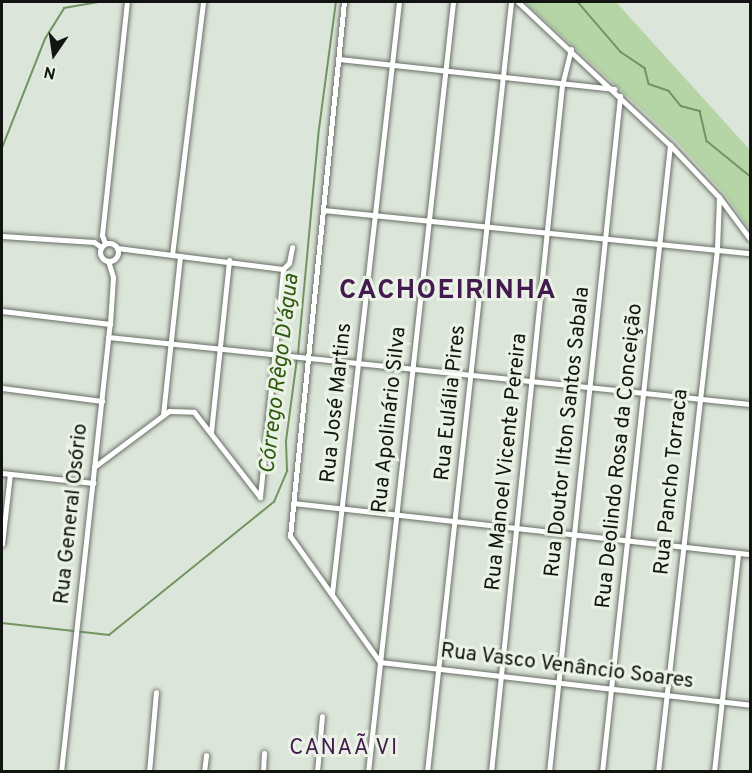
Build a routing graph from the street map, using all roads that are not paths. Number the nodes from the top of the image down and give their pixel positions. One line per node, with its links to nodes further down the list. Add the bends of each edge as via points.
1 (127, 2): 26 (street)
2 (203, 2): 32 (street)
3 (344, 2): 9 (street)
4 (399, 2): 10 (street, Rua José Martins)
5 (453, 2): 11 (street, Rua Apolinário Silva)
6 (511, 2): 12 (street, Rua Eulália Pires)
7 (518, 2): 8 (street)
8 (571, 49): 13 (street, Rua Manoel Vicente Pereira); 14 (street)
9 (339, 59): 10 (street); 18 (street)
10 (392, 65): 11 (street); 19 (street, Rua José Martins)
11 (445, 71): 12 (street); 20 (street, Rua Apolinário Silva)
12 (503, 78): 13 (street); 21 (street, Rua Eulália Pires)
13 (562, 85): 14 (street); 22 (street, Rua Manoel Vicente Pereira)
14 (614, 89): 15 (street)
15 (620, 96): 16 (street); 25 (street, Rua Doutor Ilton Santos Sabala)
16 (670, 145): 17 (street); 27 (street, Rua Deolindo Rosa da Conceição)
17 (719, 197): 24 (street); 30 (street, Rua Pancho Torraca)
18 (323, 210): 19 (street); 43 (street)
19 (375, 216): 20 (street); 44 (street, Rua José Martins)
20 (428, 222): 21 (street); 45 (street, Rua Apolinário Silva)
21 (486, 228): 22 (street); 46 (street, Rua Eulália Pires)
22 (547, 235): 25 (street); 47 (street, Rua Manoel Vicente Pereira)
23 (2, 236): 26 (street)
24 (750, 240)
25 (604, 241): 27 (street); 48 (street, Rua Doutor Ilton Santos Sabala)
26 (103, 245): 29 (street); 35 (street, Rua General Osório)
27 (660, 246): 30 (street); 50 (street, Rua Deolindo Rosa da Conceição)
28 (292, 247): 36 (street)
29 (117, 248): 32 (street); 35 (street)
30 (717, 249): 31 (street); 51 (street, Rua Pancho Torraca)
31 (750, 253)
32 (172, 255): 33 (street)
33 (180, 256): 34 (street); 40 (street)
34 (229, 260): 36 (street); 41 (street)
35 (108, 261): 38 (street, Rua General Osório, via 113,277)
36 (283, 269): 42 (street)
37 (2, 312): 38 (street)
38 (110, 324): 39 (street, Rua General Osório)
39 (108, 337): 40 (street); 52 (street, Rua General Osório)
40 (171, 343): 41 (street); 54 (street)
41 (220, 348): 42 (street); 55 (street)
42 (274, 354): 43 (street); 55 (street, via 260,496)
43 (306, 357): 44 (street); 60 (street)
44 (358, 363): 45 (street); 61 (street, Rua José Martins)
45 (412, 369): 46 (street); 62 (street, Rua Apolinário Silva)
46 (472, 375): 47 (street); 63 (street, Rua Eulália Pires)
47 (532, 381): 48 (street); 64 (street, Rua Manoel Vicente Pereira)
48 (589, 387): 50 (street); 65 (street, Rua Doutor Ilton Santos Sabala)
49 (2, 388): 52 (street)
50 (643, 393): 51 (street); 66 (street, Rua Deolindo Rosa da Conceição)
51 (698, 399): 53 (street); 68 (street, Rua Pancho Torraca)
52 (102, 401): 56 (street, Rua General Osório)
53 (750, 405)
54 (163, 415): 55 (street, via 169,411 194,412); 56 (street)
55 (212, 432)
56 (94, 467): 59 (street, Rua General Osório)
57 (2, 473): 58 (street)
58 (10, 474): 59 (street); 67 (street)
59 (93, 483): 84 (street, Rua General Osório)
60 (293, 503): 61 (street); 71 (street, via 290,536)
61 (342, 508): 62 (street); 71 (street, Rua José Martins)
62 (396, 514): 63 (street); 72 (street, Rua Apolinário Silva)
63 (455, 521): 64 (street); 73 (street, Rua Eulália Pires)
64 (516, 528): 65 (street); 74 (street, Rua Manoel Vicente Pereira)
65 (573, 534): 66 (street); 75 (street, Rua Doutor Ilton Santos Sabala)
66 (627, 540): 68 (street); 76 (street, Rua Deolindo Rosa da Conceição)
67 (2, 544)
68 (682, 547): 69 (street); 78 (street, Rua Pancho Torraca)
69 (738, 553): 70 (street); 79 (street)
70 (750, 554)
71 (332, 593): 72 (street)
72 (380, 662): 73 (street, Rua Vasco Venâncio Soares); 89 (street, Rua Apolinário Silva)
73 (439, 669): 74 (street, Rua Vasco Venâncio Soares); 90 (street, Rua Eulália Pires)
74 (501, 676): 75 (street, Rua Vasco Venâncio Soares); 91 (street, Rua Manoel Vicente Pereira)
75 (558, 682): 76 (street, Rua Vasco Venâncio Soares); 92 (street, Rua Doutor Ilton Santos Sabala)
76 (611, 689): 78 (street, Rua Vasco Venâncio Soares); 93 (street, Rua Deolindo Rosa da Conceição)
77 (156, 692): 85 (street)
78 (666, 695): 79 (street, Rua Vasco Venâncio Soares); 94 (street, Rua Pancho Torraca)
79 (722, 701): 80 (street, Rua Vasco Venâncio Soares); 95 (street)
80 (750, 705)
81 (322, 716): 88 (street)
82 (264, 753): 87 (street)
83 (206, 754): 86 (street)
84 (61, 771)
85 (149, 771)
86 (204, 771)
87 (263, 771)
88 (317, 771)
89 (368, 771)
90 (427, 771)
91 (491, 771)
92 (549, 771)
93 (602, 771)
94 (658, 771)
95 (714, 771)

